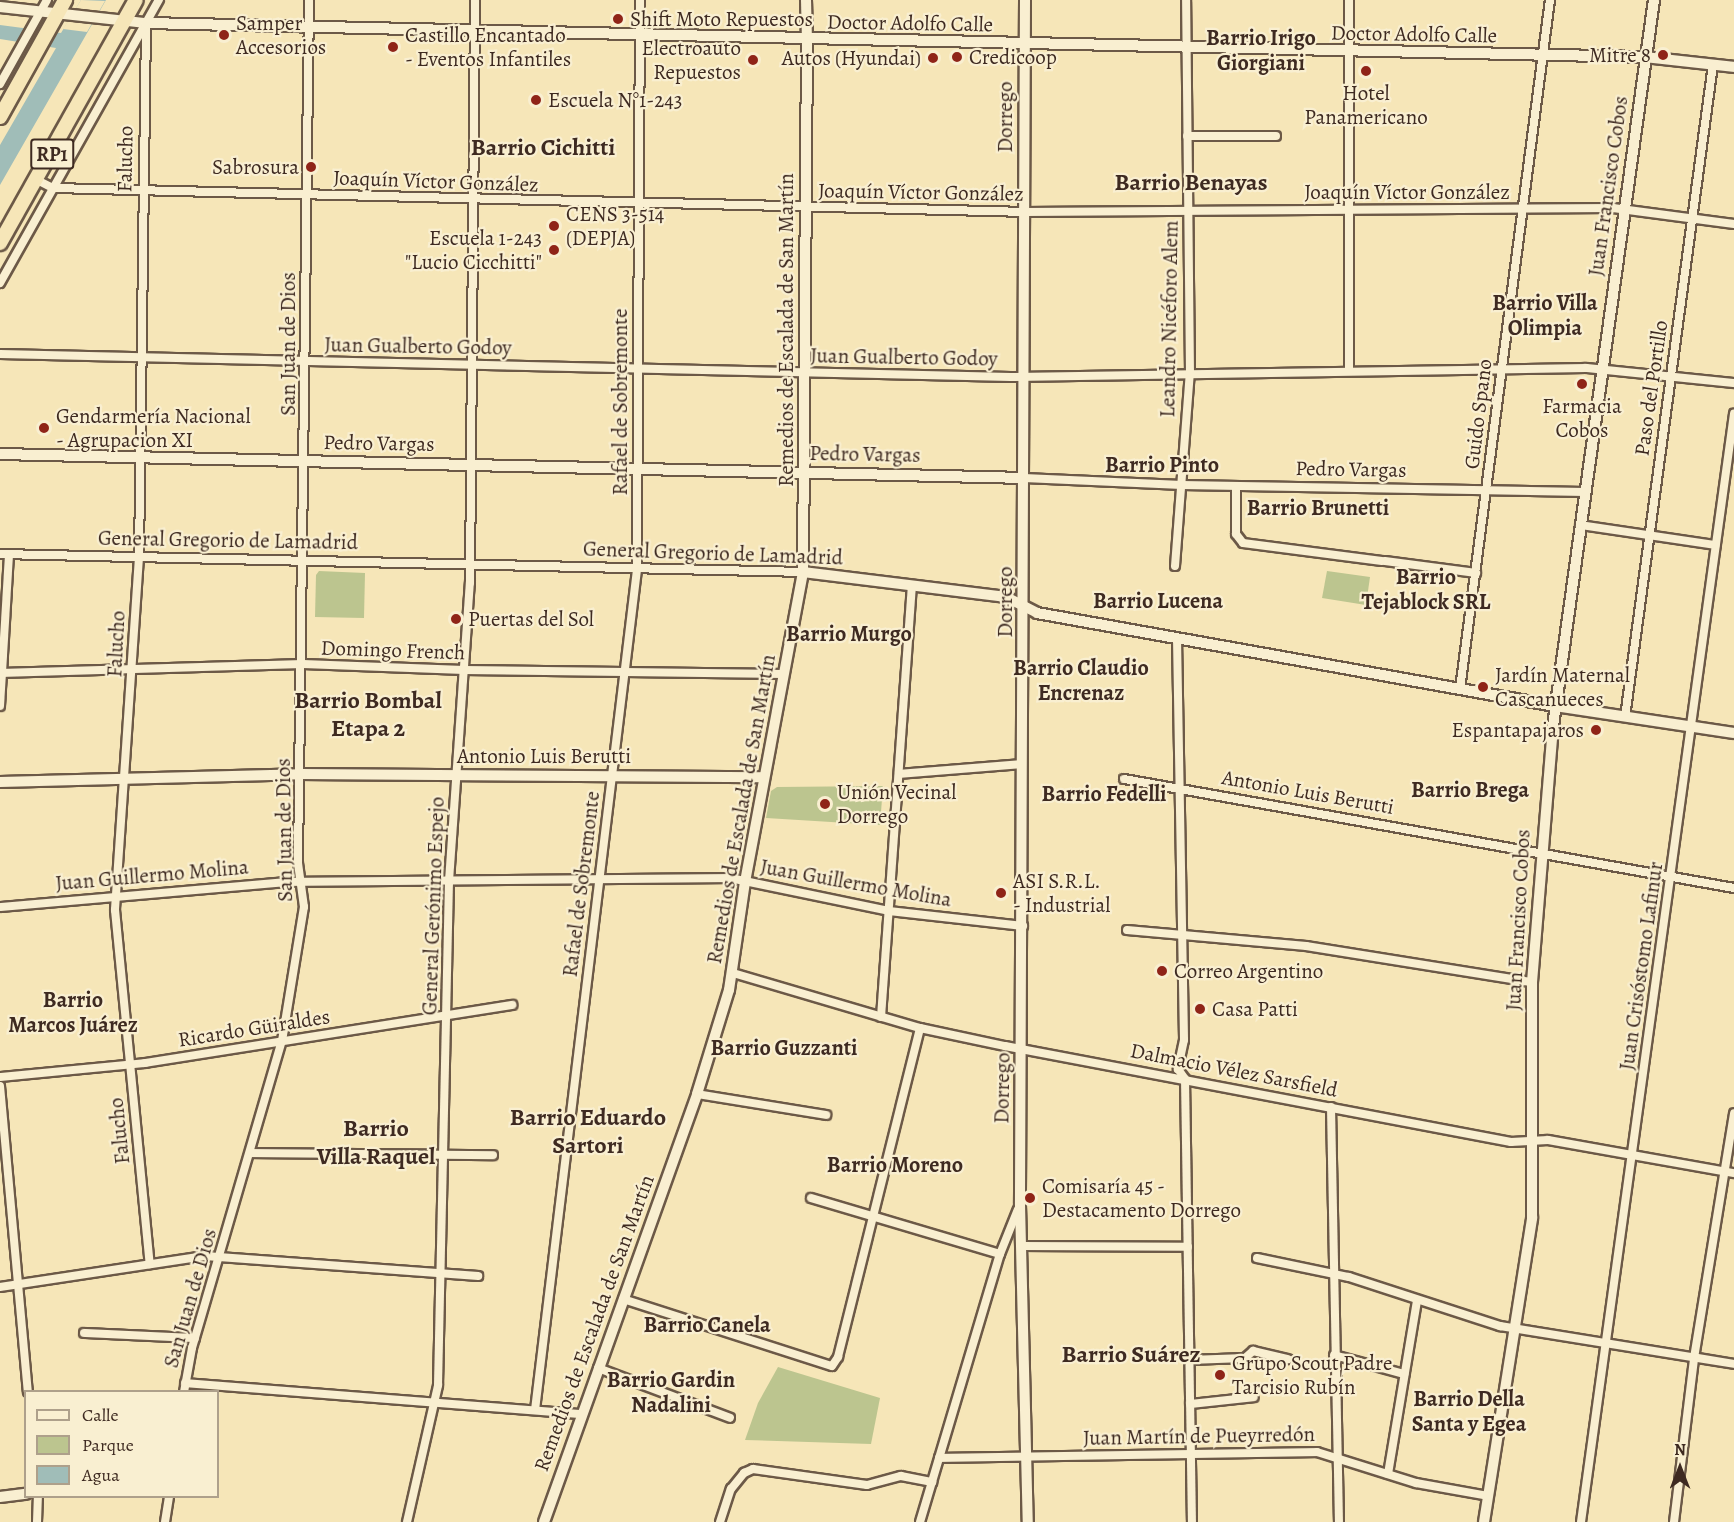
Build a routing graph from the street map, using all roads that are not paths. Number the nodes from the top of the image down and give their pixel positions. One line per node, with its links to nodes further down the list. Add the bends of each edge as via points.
1 (47, 0): 15 (street)
2 (65, 0): 16 (highway)
3 (136, 0): 17 (highway, RP1)
4 (159, 0): 18 (street)
5 (309, 0): 19 (street, San Juan de Dios)
6 (475, 0): 20 (street, General Gerónimo Espejo)
7 (640, 0): 21 (street, Rafael de Sobremonte)
8 (806, 0): 22 (main road, Remedios de Escalada de San Martín)
9 (1025, 0): 23 (main road, Dorrego)
10 (1186, 0): 24 (street, Leandro Nicéforo Alem)
11 (1349, 0): 25 (street)
12 (1550, 0): 26 (street, Guido Spano)
13 (1654, 0): 27 (main road, Juan Francisco Cobos)
14 (0, 7): 15 (main road, Doctor Adolfo Calle)
15 (41, 12): 16 (main road, Doctor Adolfo Calle); 30 (street)
16 (65, 15): 17 (main road, Doctor Adolfo Calle); 31 (highway, via 48,31)
17 (125, 22): 18 (main road, Doctor Adolfo Calle); 34 (highway, RP1)
18 (146, 23): 19 (main road, Doctor Adolfo Calle); 35 (street); 36 (street, Falucho)
19 (309, 27): 20 (main road, Doctor Adolfo Calle); 37 (street, San Juan de Dios)
20 (474, 31): 21 (main road, Doctor Adolfo Calle); 38 (street, General Gerónimo Espejo)
21 (640, 35): 22 (main road, Doctor Adolfo Calle); 39 (street, Rafael de Sobremonte)
22 (807, 40): 23 (main road, Doctor Adolfo Calle); 40 (main road, Remedios de Escalada de San Martín)
23 (1025, 45): 24 (main road, Doctor Adolfo Calle); 44 (main road, Dorrego)
24 (1187, 49): 25 (main road, Doctor Adolfo Calle); 32 (street, Leandro Nicéforo Alem)
25 (1349, 52): 26 (main road, Doctor Adolfo Calle); 43 (street)
26 (1543, 56): 27 (main road, Doctor Adolfo Calle); 41 (street, Guido Spano)
27 (1646, 57): 28 (main road, Doctor Adolfo Calle); 42 (main road, Juan Francisco Cobos)
28 (1713, 64): 29 (main road, Doctor Adolfo Calle); 46 (street, Paso del Portillo)
29 (1734, 67)
30 (0, 84)
31 (0, 117)
32 (1187, 136): 33 (street); 45 (street, Leandro Nicéforo Alem)
33 (1276, 136)
34 (37, 180): 35 (street, Joaquín Víctor González); 48 (highway, RP1)
35 (53, 188): 36 (street, Joaquín Víctor González); 49 (street)
36 (142, 190): 37 (street, Joaquín Víctor González); 51 (street, Falucho)
37 (307, 195): 38 (street, Joaquín Víctor González); 52 (street, San Juan de Dios)
38 (474, 200): 39 (street, Joaquín Víctor González); 53 (street, General Gerónimo Espejo)
39 (640, 204): 40 (street, Joaquín Víctor González); 55 (street, Rafael de Sobremonte)
40 (806, 207): 44 (street, Joaquín Víctor González); 58 (main road, Remedios de Escalada de San Martín)
41 (1523, 209): 42 (street, Joaquín Víctor González); 43 (street, Joaquín Víctor González); 54 (street, Guido Spano)
42 (1624, 209): 46 (street, Joaquín Víctor González); 56 (main road, Juan Francisco Cobos)
43 (1348, 210): 45 (street, Joaquín Víctor González); 57 (street)
44 (1024, 212): 45 (street, Joaquín Víctor González); 60 (main road, Dorrego)
45 (1188, 212): 59 (street, Leandro Nicéforo Alem)
46 (1694, 219): 47 (street, Joaquín Víctor González); 61 (street, Paso del Portillo)
47 (1734, 224)
48 (0, 243)
49 (0, 283)
50 (0, 354): 51 (street, Juan Gualberto Godoy)
51 (141, 357): 52 (street, Juan Gualberto Godoy); 65 (street, Falucho)
52 (306, 361): 53 (street, Juan Gualberto Godoy); 66 (street, San Juan de Dios)
53 (474, 365): 55 (street, Juan Gualberto Godoy); 67 (street, General Gerónimo Espejo)
54 (1501, 368): 56 (street, Juan Gualberto Godoy); 57 (street, Juan Gualberto Godoy); 73 (street, Guido Spano)
55 (639, 369): 58 (street, Juan Gualberto Godoy); 68 (street, Rafael de Sobremonte)
56 (1602, 369): 61 (street, Juan Gualberto Godoy); 74 (main road, Juan Francisco Cobos)
57 (1349, 371): 59 (street, Juan Gualberto Godoy)
58 (806, 373): 60 (street, Juan Gualberto Godoy); 69 (main road, Remedios de Escalada de San Martín)
59 (1190, 373): 60 (street, Juan Gualberto Godoy); 71 (street, Leandro Nicéforo Alem)
60 (1024, 377): 70 (main road, Dorrego)
61 (1671, 378): 62 (street, Juan Gualberto Godoy); 76 (street, Paso del Portillo)
62 (1734, 382)
63 (1734, 414): 77 (street, Juan Crisóstomo Lafinur)
64 (0, 454): 65 (main road, Pedro Vargas)
65 (140, 457): 66 (main road, Pedro Vargas); 80 (street, Falucho)
66 (306, 460): 67 (main road, Pedro Vargas); 81 (street, San Juan de Dios)
67 (472, 465): 68 (main road, Pedro Vargas); 82 (street, General Gerónimo Espejo)
68 (638, 469): 69 (main road, Pedro Vargas); 84 (street, Rafael de Sobremonte)
69 (805, 473): 70 (main road, Pedro Vargas); 85 (main road, Remedios de Escalada de San Martín)
70 (1024, 478): 71 (street, Pedro Vargas); 88 (main road, Dorrego)
71 (1182, 485): 72 (street, Pedro Vargas); 83 (street, Leandro Nicéforo Alem)
72 (1236, 486): 73 (street, Pedro Vargas); 86 (street, via 1236,534 1243,543)
73 (1487, 490): 74 (street, Pedro Vargas); 86 (street, Guido Spano)
74 (1585, 492): 75 (main road, Juan Francisco Cobos)
75 (1580, 525): 76 (street); 98 (main road, Juan Francisco Cobos)
76 (1649, 535): 77 (street); 99 (street, Paso del Portillo)
77 (1716, 545): 100 (street, Juan Crisóstomo Lafinur)
78 (0, 554): 79 (street, General Gregorio de Lamadrid)
79 (9, 554): 80 (street, General Gregorio de Lamadrid); 94 (street)
80 (139, 557): 81 (street, General Gregorio de Lamadrid); 91 (street, Falucho)
81 (305, 561): 82 (street, General Gregorio de Lamadrid); 90 (street, San Juan de Dios)
82 (471, 565): 84 (street, General Gregorio de Lamadrid); 92 (street, General Gerónimo Espejo)
83 (1175, 566)
84 (637, 569): 85 (street, General Gregorio de Lamadrid); 93 (street, Rafael de Sobremonte)
85 (803, 572): 87 (main road, General Gregorio de Lamadrid); 95 (main road, Remedios de Escalada de San Martín)
86 (1476, 573): 96 (street, Guido Spano)
87 (912, 585): 88 (main road, General Gregorio de Lamadrid, via 1006,597); 104 (street)
88 (1024, 606): 89 (main road, General Gregorio de Lamadrid, via 1037,613); 102 (main road, Dorrego)
89 (1177, 638): 96 (main road, General Gregorio de Lamadrid); 111 (street)
90 (303, 664): 91 (street, Domingo French); 92 (street, Domingo French); 103 (street, San Juan de Dios)
91 (133, 669): 94 (street, Domingo French); 108 (street, Falucho)
92 (464, 670): 93 (street, Domingo French); 105 (street, General Gerónimo Espejo)
93 (626, 672): 95 (street, Domingo French); 106 (street, Rafael de Sobremonte)
94 (1, 673): 97 (street)
95 (784, 674): 107 (main road, Remedios de Escalada de San Martín)
96 (1460, 689): 98 (main road, General Gregorio de Lamadrid)
97 (0, 706)
98 (1555, 706): 99 (main road, General Gregorio de Lamadrid); 112 (main road, Juan Francisco Cobos)
99 (1625, 717): 100 (main road, General Gregorio de Lamadrid)
100 (1692, 727): 101 (main road, General Gregorio de Lamadrid); 113 (street, Juan Crisóstomo Lafinur)
101 (1734, 733)
102 (1022, 764): 104 (street); 122 (main road, Dorrego)
103 (300, 774): 105 (main road, Antonio Luis Berutti); 108 (main road, Antonio Luis Berutti); 116 (street, San Juan de Dios)
104 (899, 774): 121 (street)
105 (456, 775): 106 (main road, Antonio Luis Berutti); 115 (street, General Gerónimo Espejo)
106 (613, 775): 107 (main road, Antonio Luis Berutti); 114 (street, Rafael de Sobremonte)
107 (764, 777): 117 (main road, Remedios de Escalada de San Martín)
108 (124, 778): 110 (main road, Antonio Luis Berutti); 119 (street, Falucho)
109 (1124, 779): 111 (street, Antonio Luis Berutti)
110 (0, 782)
111 (1180, 789): 112 (street, Antonio Luis Berutti); 124 (street)
112 (1539, 854): 113 (street, Antonio Luis Berutti); 126 (main road, Juan Francisco Cobos)
113 (1672, 877): 118 (street, Antonio Luis Berutti); 145 (street, Juan Crisóstomo Lafinur)
114 (600, 879): 115 (street, Juan Guillermo Molina); 117 (street, Juan Guillermo Molina, via 730,878); 180 (street, Rafael de Sobremonte)
115 (449, 881): 116 (street, Juan Guillermo Molina); 128 (street, General Gerónimo Espejo)
116 (300, 882): 119 (street, Juan Guillermo Molina); 131 (street, San Juan de Dios, via 304,907)
117 (745, 882): 121 (street, Juan Guillermo Molina); 125 (main road, Remedios de Escalada de San Martín)
118 (1734, 888)
119 (115, 895): 120 (street, Juan Guillermo Molina); 133 (street, Falucho)
120 (0, 907)
121 (889, 911): 122 (street, Juan Guillermo Molina); 129 (street)
122 (1023, 926): 132 (main road, Dorrego)
123 (1127, 930): 124 (street)
124 (1182, 933): 126 (street, via 1306,946); 135 (street, via 1184,1041 1178,1070)
125 (733, 974): 129 (street, Dalmacio Vélez Sarsfield); 137 (main road, Remedios de Escalada de San Martín)
126 (1532, 982): 141 (main road, Juan Francisco Cobos)
127 (512, 1005): 128 (street, Ricardo Güiraldes)
128 (447, 1016): 131 (street, Ricardo Güiraldes); 143 (street, General Gerónimo Espejo)
129 (881, 1017): 130 (street, Dalmacio Vélez Sarsfield)
130 (920, 1028): 132 (street, Dalmacio Vélez Sarsfield); 150 (street)
131 (282, 1041): 133 (street, Ricardo Güiraldes); 142 (street, San Juan de Dios)
132 (1022, 1048): 135 (street, Dalmacio Vélez Sarsfield); 149 (main road, Dorrego)
133 (130, 1065): 134 (street, Ricardo Güiraldes); 156 (street, Falucho)
134 (0, 1077)
135 (1185, 1079): 138 (street, Dalmacio Vélez Sarsfield); 152 (street)
136 (0, 1086): 160 (street)
137 (697, 1094): 140 (street); 162 (main road, Remedios de Escalada de San Martín)
138 (1331, 1107): 141 (street, Dalmacio Vélez Sarsfield); 158 (street)
139 (1734, 1113): 146 (street)
140 (826, 1115)
141 (1533, 1143): 145 (street, Dalmacio Vélez Sarsfield, via 1548,1140); 164 (main road, Juan Francisco Cobos, via 1532,1218)
142 (251, 1153): 143 (street); 154 (street, San Juan de Dios)
143 (444, 1154): 144 (street); 157 (street, General Gerónimo Espejo)
144 (493, 1155)
145 (1632, 1156): 146 (street, Dalmacio Vélez Sarsfield); 167 (street, Juan Crisóstomo Lafinur)
146 (1725, 1172): 147 (street, Dalmacio Vélez Sarsfield); 169 (street)
147 (1734, 1173)
148 (810, 1198): 150 (street)
149 (1020, 1205): 151 (main road, Dorrego); 153 (street, Dorrego)
150 (873, 1217): 153 (street); 162 (street, via 838,1357 832,1366)
151 (1021, 1246): 152 (street); 184 (main road, Dorrego)
152 (1188, 1247): 171 (street)
153 (1000, 1254): 186 (street, Dorrego)
154 (220, 1256): 156 (street); 157 (street); 166 (street, San Juan de Dios)
155 (1257, 1258): 158 (street)
156 (150, 1264): 160 (street)
157 (441, 1273): 159 (street); 178 (street, General Gerónimo Espejo)
158 (1332, 1273): 163 (street); 168 (street)
159 (478, 1276)
160 (18, 1284): 161 (street); 176 (street)
161 (0, 1287)
162 (623, 1299): 173 (main road, Remedios de Escalada de San Martín)
163 (1417, 1300): 164 (street); 174 (street)
164 (1515, 1329): 167 (street); 190 (main road, Juan Francisco Cobos)
165 (84, 1333): 166 (street)
166 (195, 1338): 175 (street, San Juan de Dios)
167 (1606, 1344): 169 (street); 204 (street, Juan Crisóstomo Lafinur)
168 (1334, 1355): 174 (street); 185 (street)
169 (1694, 1358): 172 (street); 205 (street)
170 (1288, 1359): 171 (street, via 1253,1351 1245,1358)
171 (1189, 1360): 179 (street)
172 (1734, 1364)
173 (598, 1368): 181 (main road, Remedios de Escalada de San Martín); 182 (street)
174 (1404, 1374): 187 (street)
175 (185, 1387): 178 (street)
176 (28, 1390)
177 (1254, 1397): 179 (street)
178 (437, 1402): 180 (street); 196 (street, General Gerónimo Espejo)
179 (1190, 1404): 183 (street)
180 (535, 1410): 181 (street)
181 (582, 1414): 197 (main road, Remedios de Escalada de San Martín)
182 (729, 1418)
183 (1191, 1454): 184 (street, Juan Martín de Pueyrredón); 185 (street, Juan Martín de Pueyrredón, via 1310,1451); 201 (street)
184 (1027, 1457): 186 (street, Juan Martín de Pueyrredón); 200 (main road, Dorrego)
185 (1338, 1457): 187 (street, Juan Martín de Pueyrredón); 202 (street)
186 (939, 1458): 188 (street, Dorrego)
187 (1388, 1474): 190 (street, Juan Martín de Pueyrredón)
188 (932, 1482): 198 (street, via 901,1476 867,1485 753,1469 731,1489); 199 (street, Dorrego)
189 (24, 1494): 191 (main road)
190 (1488, 1496): 203 (main road, Juan Francisco Cobos)
191 (0, 1497)
192 (38, 1498): 194 (street)
193 (169, 1498): 195 (street)
194 (37, 1522)
195 (165, 1522)
196 (407, 1522)
197 (544, 1522)
198 (720, 1522)
199 (920, 1522)
200 (1028, 1522)
201 (1192, 1522)
202 (1340, 1522)
203 (1484, 1522)
204 (1581, 1522)
205 (1674, 1522)

